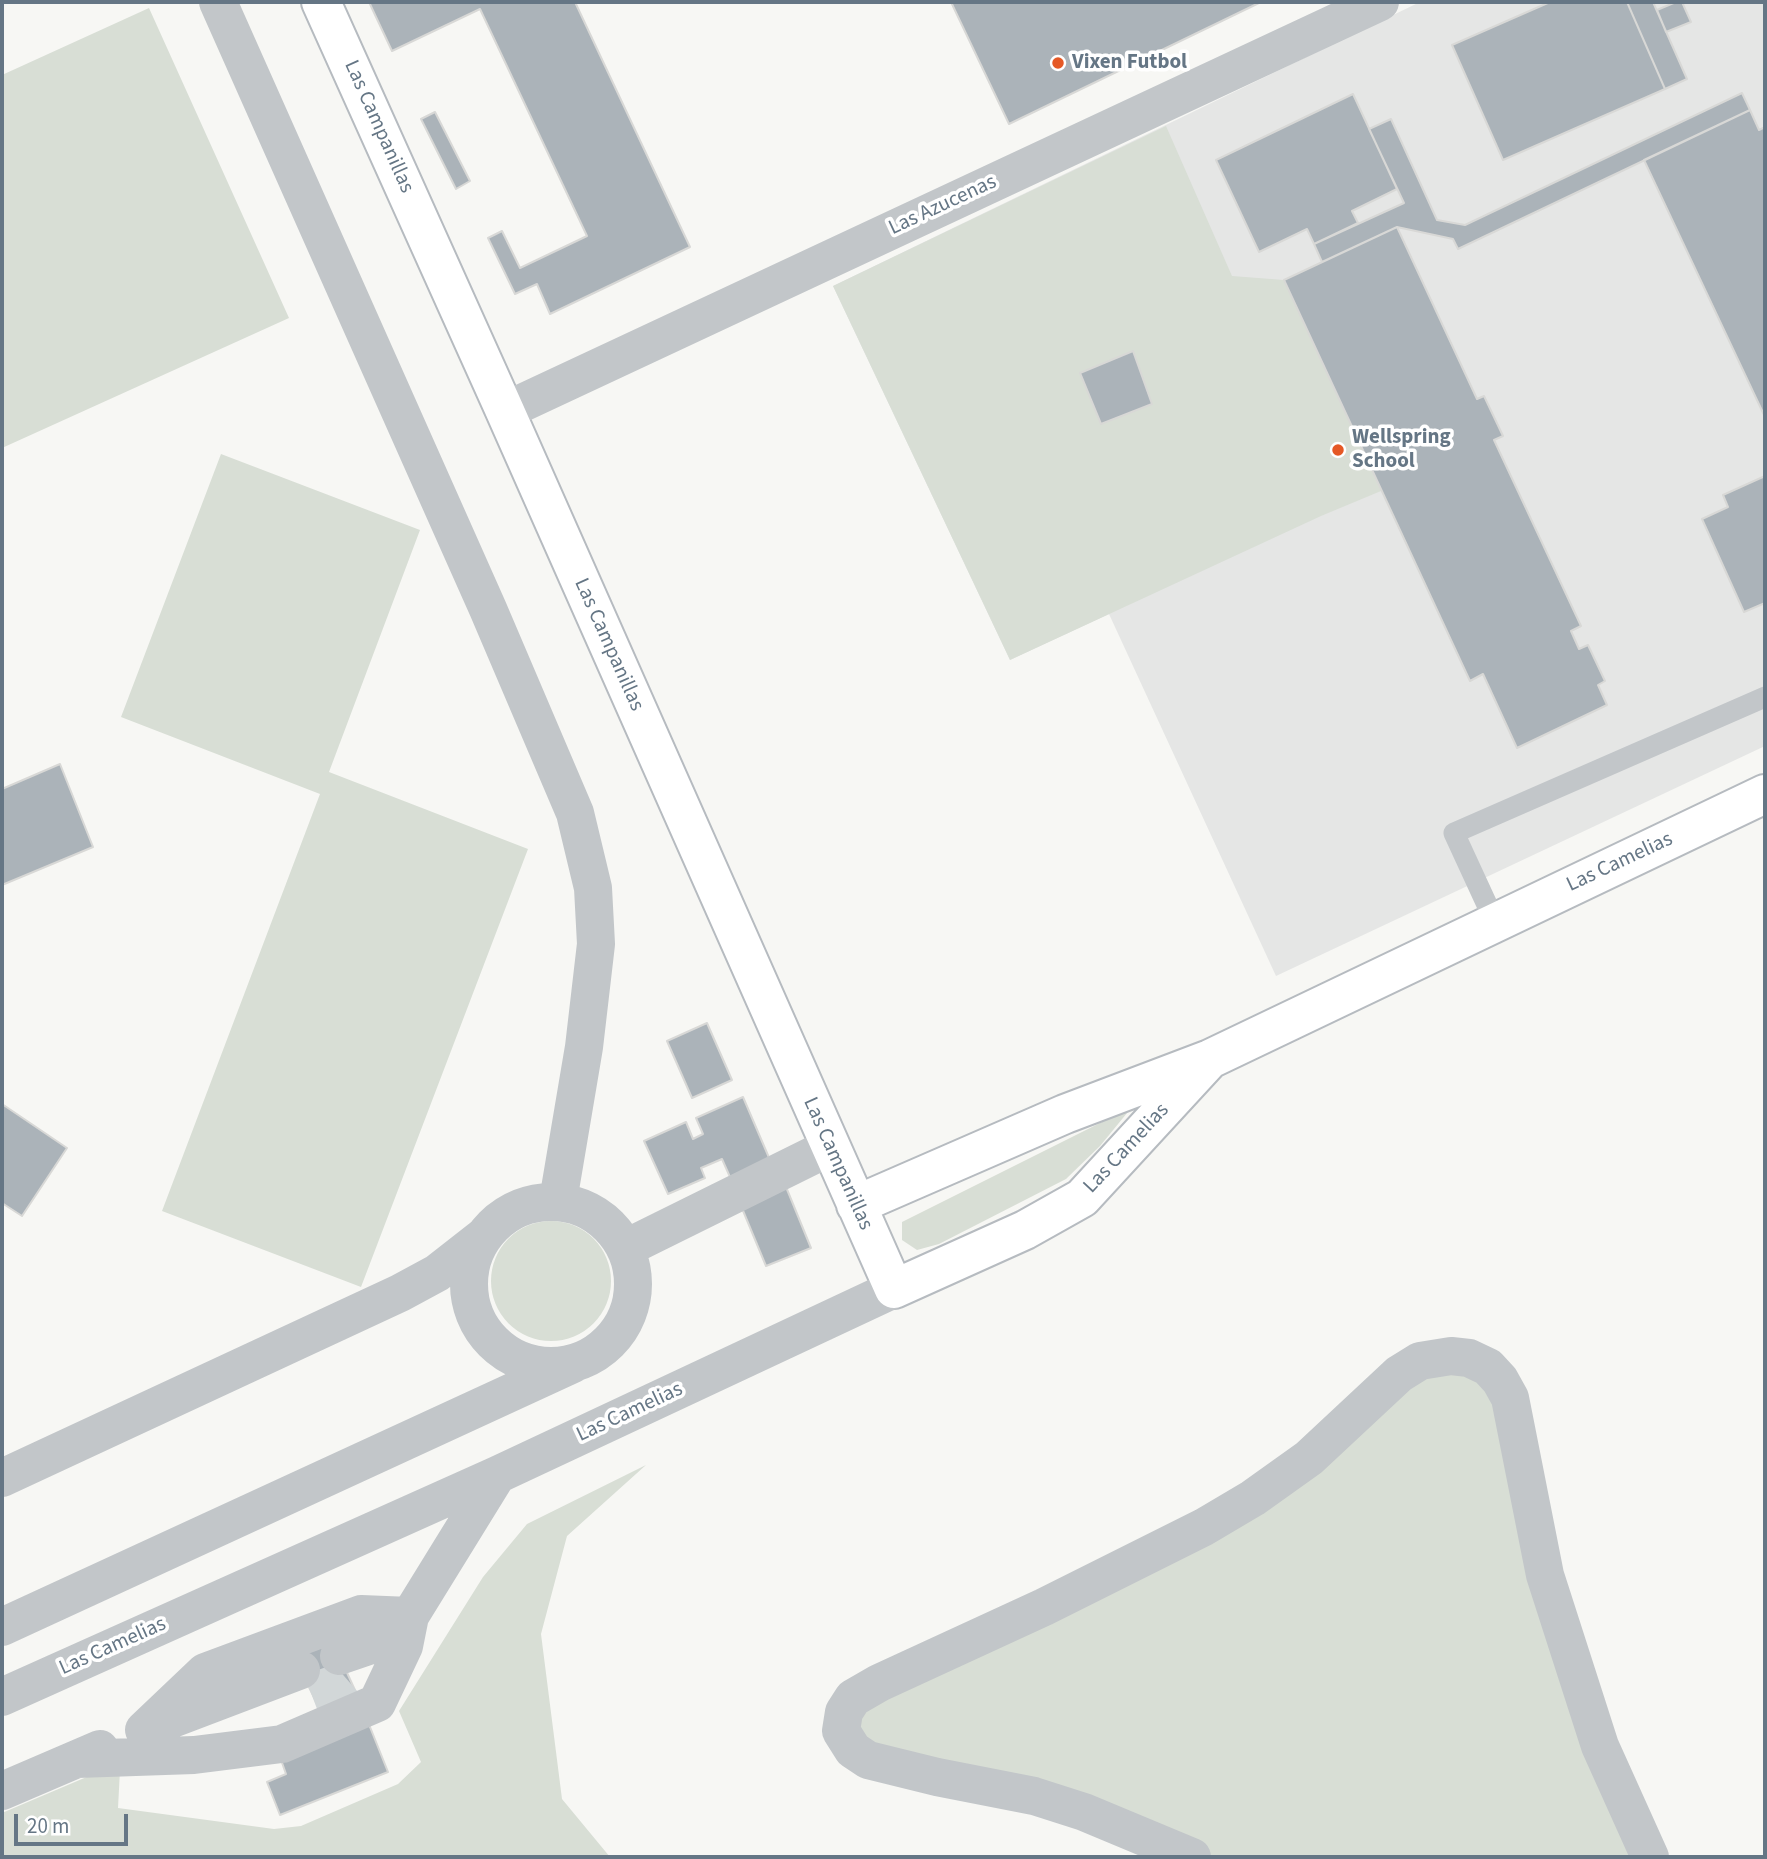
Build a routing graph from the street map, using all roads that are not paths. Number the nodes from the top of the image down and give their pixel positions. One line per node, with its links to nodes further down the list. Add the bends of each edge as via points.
1 (218, 2): 10 (street, via 575,813 593,888 596,944)
2 (321, 2): 4 (street, Las Campanillas)
3 (1380, 2): 4 (street, Las Azucenas)
4 (505, 411): 9 (street, Las Campanillas)
5 (1765, 697): 7 (lane, via 1454,833)
6 (1765, 794): 7 (street, Las Camelias)
7 (1495, 922): 8 (street, Las Camelias)
8 (1210, 1059): 11 (street, Las Camelias, via 1065,1114); 14 (street, Las Camelias, via 1082,1198 1025,1230)
9 (830, 1147): 11 (street, Las Campanillas); 13 (street)
10 (558, 1201): 12 (street, via 528,1204 503,1217); 13 (street, via 585,1208 609,1224)
11 (856, 1205): 14 (street, Las Campanillas)
12 (483, 1237): 15 (street, via 471,1264 468,1292 476,1320 493,1344 517,1360 544,1367); 17 (street, via 437,1273 400,1293)
13 (626, 1248): 15 (street, via 634,1276 631,1305 619,1331 599,1352)
14 (894, 1289): 16 (street, Las Camelias)
15 (573, 1364): 19 (street)
16 (497, 1475): 18 (street); 22 (street, Las Camelias)
17 (2, 1478)
18 (410, 1616): 20 (street); 23 (street, via 361,1614 205,1672); 24 (street, via 404,1646 377,1703 282,1744 194,1755)
19 (2, 1627)
20 (344, 1666)
21 (306, 1682): 23 (street)
22 (2, 1697)
23 (144, 1730): 24 (street)
24 (77, 1759): 25 (street)
25 (2, 1791)
26 (1192, 1857): 27 (street, via 1034,1796 867,1760 853,1750 841,1731 844,1712 853,1698 879,1683 1214,1521 1309,1458 1399,1374 1420,1362 1451,1356 1488,1367 1510,1398 1545,1575 1600,1746)
27 (1650, 1857)

